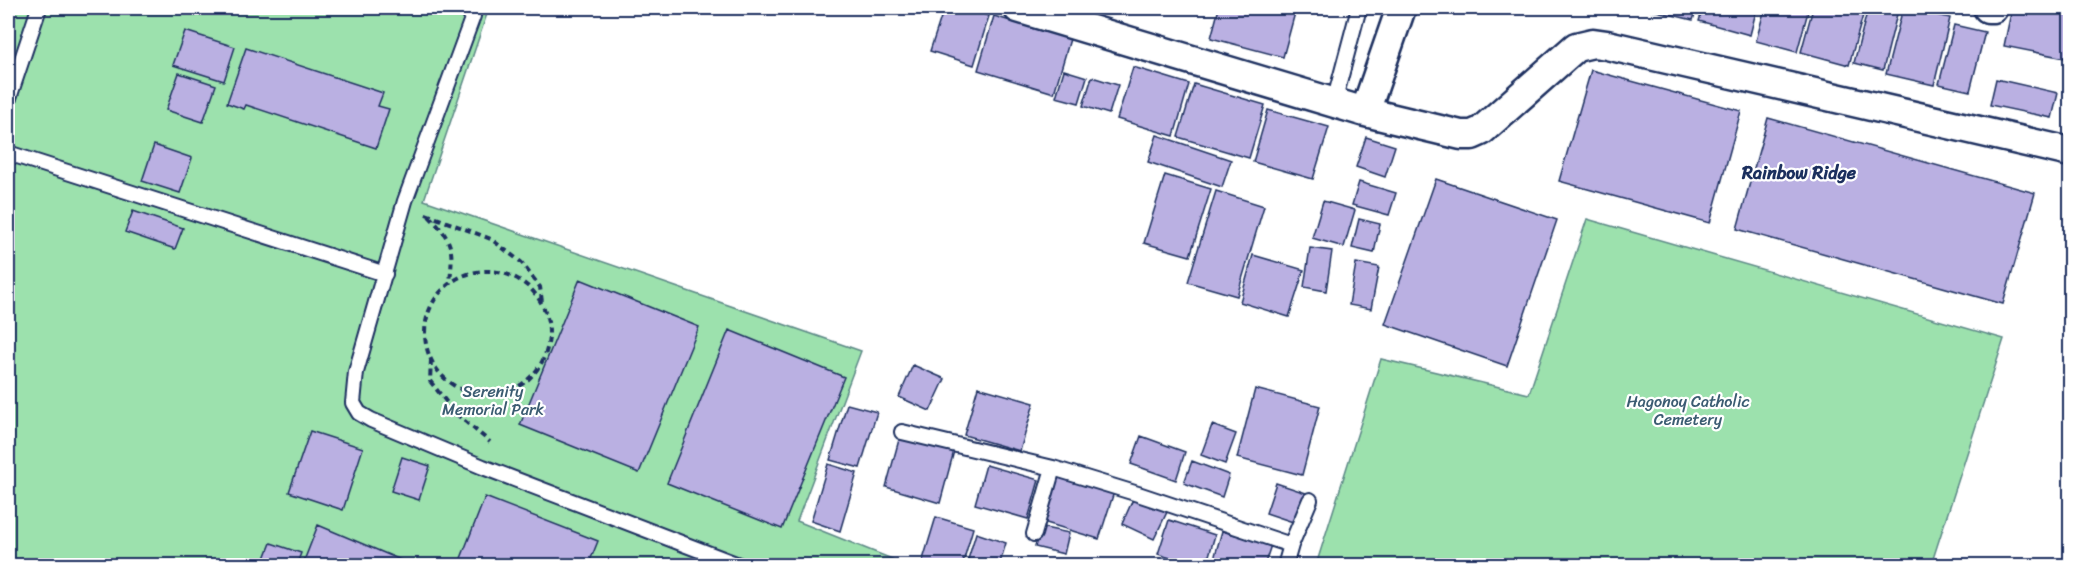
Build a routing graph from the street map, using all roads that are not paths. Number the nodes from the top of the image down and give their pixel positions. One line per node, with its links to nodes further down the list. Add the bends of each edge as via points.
1 (39, 8): 8 (lane)
2 (472, 8): 13 (lane, via 473,15 405,201)
3 (1018, 8): 9 (street)
4 (1359, 8): 9 (lane)
5 (1401, 8): 10 (street)
6 (1988, 8): 7 (street)
7 (1993, 8)
8 (8, 101)
9 (1334, 102): 10 (street)
10 (1365, 112): 11 (street, via 1472,135 1575,47 1593,44)
11 (2070, 152)
12 (8, 153): 13 (lane)
13 (385, 274): 19 (lane, via 356,372 353,403 359,414 483,467)
14 (902, 432): 15 (lane)
15 (1053, 468): 17 (lane); 18 (lane)
16 (1310, 500): 18 (lane)
17 (1034, 534)
18 (1291, 545): 20 (lane)
19 (741, 566)
20 (1286, 566)

